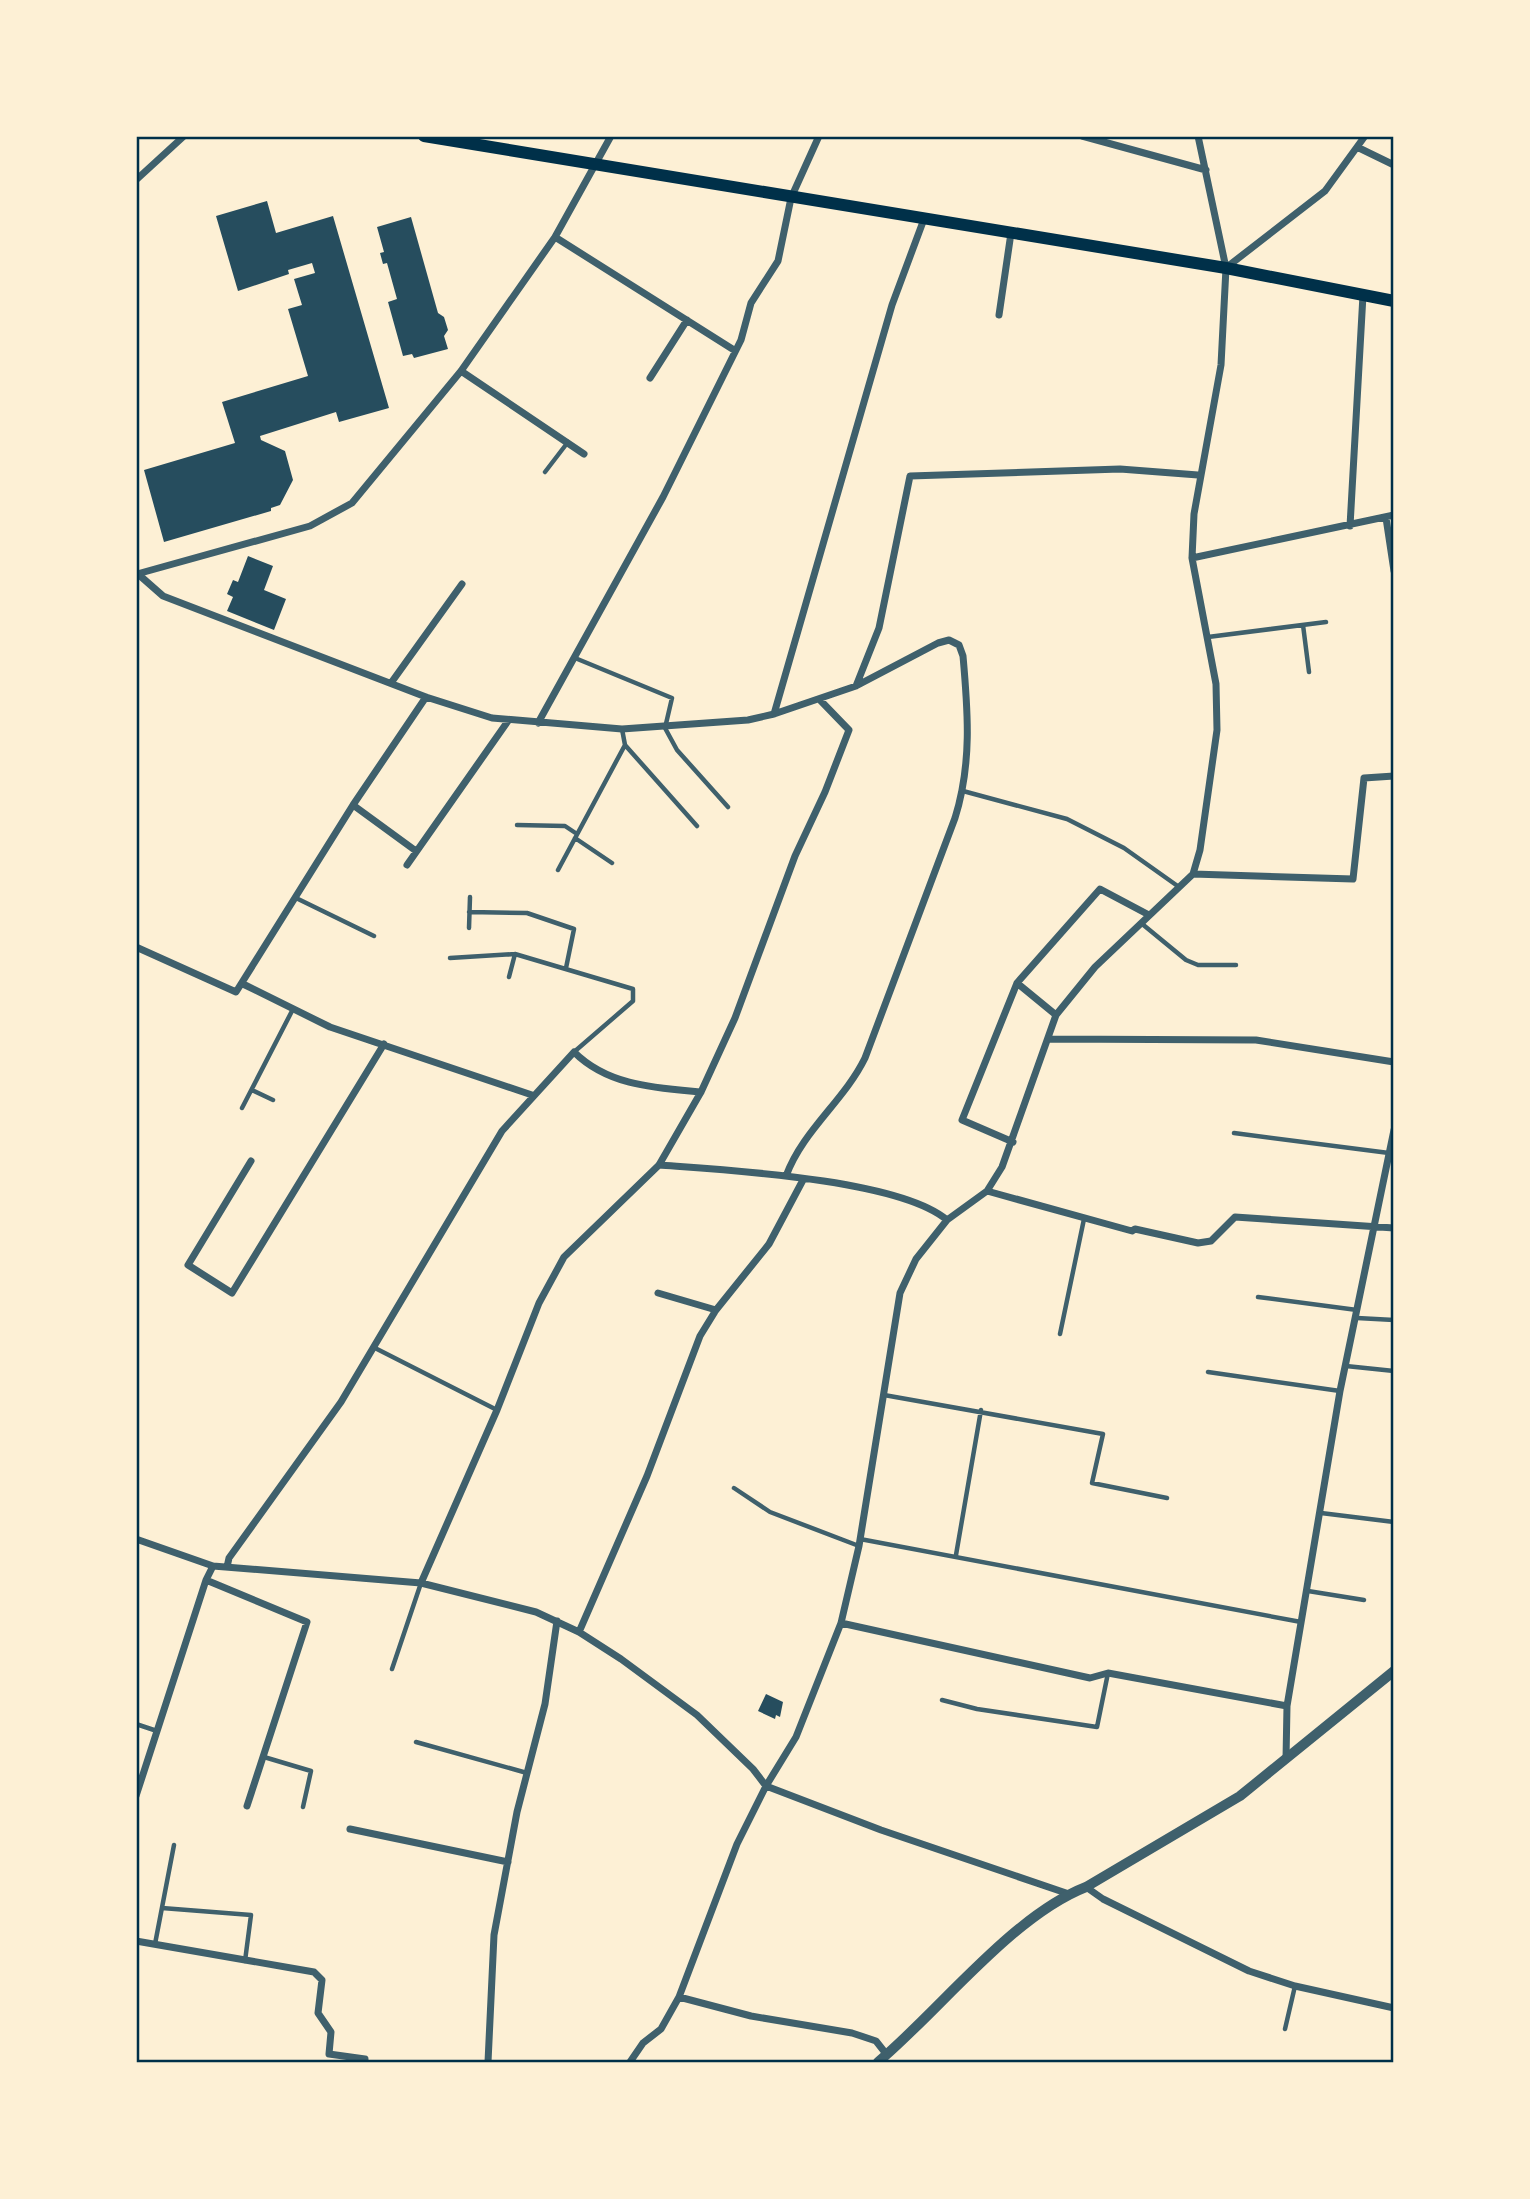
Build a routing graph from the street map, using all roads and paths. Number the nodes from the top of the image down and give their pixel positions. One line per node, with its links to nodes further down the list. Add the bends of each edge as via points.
1 (184, 136): 12 (street)
2 (424, 136): 10 (main road)
3 (611, 136): 10 (street)
4 (819, 136): 13 (street)
5 (1082, 136): 11 (street)
6 (1198, 136): 11 (street)
7 (1365, 136): 8 (street)
8 (1359, 148): 9 (street); 17 (street, via 1304,211)
9 (1394, 165)
10 (593, 166): 13 (main road); 16 (street)
11 (1206, 170): 17 (street)
12 (136, 180)
13 (791, 198): 14 (main road); 22 (street, via 778,261 751,303)
14 (924, 219): 15 (main road); 44 (street, via 892,305)
15 (1011, 233): 17 (main road); 20 (street)
16 (555, 237): 21 (street); 23 (street)
17 (1226, 268): 18 (main road); 28 (street, via 1221,365)
18 (1363, 296): 19 (main road); 30 (street)
19 (1394, 301)
20 (999, 315)
21 (687, 320): 22 (street); 24 (street)
22 (734, 350): 38 (street, via 663,497)
23 (461, 371): 25 (street); 33 (street, via 377,476 337,513 310,526)
24 (650, 378)
25 (568, 442): 26 (street); 27 (lane)
26 (584, 454)
27 (545, 472)
28 (1198, 475): 31 (street); 41 (street, via 1120,469 910,476 879,628)
29 (1390, 516): 30 (street); 32 (street)
30 (1350, 526): 31 (street)
31 (1192, 558): 37 (street)
32 (1394, 571)
33 (137, 574): 40 (street, via 163,596)
34 (462, 584): 40 (street)
35 (1326, 622): 36 (lane)
36 (1303, 625): 37 (lane); 39 (lane)
37 (1208, 637): 61 (street, via 1217,730)
38 (574, 658): 46 (street); 47 (lane, via 672,698)
39 (1308, 672)
40 (391, 683): 42 (street)
41 (856, 686): 43 (street); 51 (street, via 938,643 949,640 959,645 969,715)
42 (426, 696): 45 (street); 52 (street)
43 (820, 700): 44 (street); 85 (street, via 849,730)
44 (774, 714): 47 (street)
45 (508, 720): 46 (street); 57 (street)
46 (537, 723): 48 (street)
47 (665, 728): 48 (street); 53 (lane, via 677,750)
48 (622, 729): 49 (lane)
49 (625, 745): 55 (lane); 56 (lane)
50 (1394, 776): 61 (street, via 1364,778 1353,879)
51 (963, 791): 62 (lane, via 1067,819 1124,848); 95 (street, via 865,1058 852,1084 828,1108 793,1158)
52 (353, 805): 57 (street); 64 (street)
53 (728, 807)
54 (517, 825): 56 (lane, via 565,826)
55 (697, 826)
56 (576, 836): 58 (lane); 60 (lane)
57 (416, 851): 59 (street)
58 (612, 863)
59 (407, 866)
60 (558, 870)
61 (1193, 874): 62 (street)
62 (1180, 887): 66 (street)
63 (470, 897): 65 (lane)
64 (296, 898): 69 (lane); 77 (street)
65 (469, 912): 68 (lane); 74 (lane, via 527,913 574,929)
66 (1149, 915): 67 (street); 76 (street, via 1100,889)
67 (1140, 923): 73 (lane, via 1186,960 1198,965); 79 (street, via 1095,967)
68 (468, 928)
69 (374, 936)
70 (136, 947): 77 (street, via 236,992)
71 (515, 954): 72 (lane); 74 (lane); 75 (lane)
72 (450, 958)
73 (1236, 965)
74 (566, 968): 82 (lane, via 633,989 633,1002)
75 (509, 977)
76 (1017, 983): 79 (street); 91 (street, via 962,1120)
77 (243, 984): 78 (street)
78 (292, 1011): 81 (street); 84 (lane)
79 (1056, 1016): 80 (street)
80 (1048, 1039): 83 (street, via 1256,1040); 91 (street)
81 (384, 1044): 86 (street); 93 (street, via 232,1293 188,1265)
82 (574, 1052): 85 (street, via 630,1085); 86 (street)
83 (1394, 1062)
84 (252, 1090): 87 (lane); 88 (lane)
85 (701, 1093): 94 (street)
86 (532, 1095): 108 (street, via 502,1130)
87 (272, 1100)
88 (242, 1108)
89 (1394, 1130): 92 (street)
90 (1234, 1133): 92 (lane)
91 (1013, 1142): 97 (street)
92 (1389, 1153): 101 (street)
93 (251, 1161)
94 (659, 1165): 95 (street); 114 (street, via 564,1257 539,1303)
95 (786, 1176): 96 (street)
96 (803, 1180): 99 (street, via 845,1183 935,1210); 104 (street, via 756,1262)
97 (987, 1191): 98 (street); 99 (street)
98 (1084, 1219): 101 (street, via 1198,1243 1211,1241 1235,1217); 107 (lane)
99 (947, 1220): 113 (street, via 916,1258 900,1293)
100 (1394, 1228): 101 (street)
101 (1374, 1229): 105 (street)
102 (658, 1293): 104 (street)
103 (1258, 1297): 105 (lane)
104 (716, 1310): 132 (street, via 700,1336 647,1476)
105 (1357, 1314): 106 (lane); 109 (street)
106 (1394, 1320)
107 (1060, 1334)
108 (373, 1347): 114 (lane); 124 (street, via 341,1402)
109 (1346, 1366): 110 (lane); 112 (street)
110 (1394, 1371)
111 (1208, 1372): 112 (lane)
112 (1340, 1391): 118 (street)
113 (884, 1395): 115 (lane); 121 (street)
114 (497, 1410): 126 (street)
115 (981, 1410): 117 (lane, via 1103,1434 1092,1483); 122 (lane)
116 (734, 1488): 121 (lane, via 770,1512)
117 (1167, 1498)
118 (1321, 1513): 119 (lane); 127 (street)
119 (1394, 1522)
120 (136, 1539): 123 (street)
121 (860, 1542): 122 (lane); 131 (street)
122 (956, 1555): 130 (lane)
123 (214, 1566): 124 (street); 125 (street)
124 (227, 1567): 126 (street)
125 (206, 1580): 139 (street); 141 (street, via 307,1622)
126 (421, 1583): 129 (street); 133 (lane)
127 (1308, 1591): 128 (lane); 130 (street)
128 (1364, 1600)
129 (557, 1621): 132 (street); 143 (street, via 545,1704)
130 (1302, 1622): 137 (street)
131 (841, 1623): 135 (street, via 1090,1678); 144 (street, via 796,1737)
132 (579, 1632): 144 (street, via 697,1714)
133 (392, 1669)
134 (1394, 1671): 142 (street)
135 (1108, 1673): 136 (lane, via 1097,1727); 137 (street)
136 (942, 1700)
137 (1287, 1706): 142 (street)
138 (136, 1724): 139 (lane)
139 (157, 1731): 145 (street)
140 (416, 1742): 143 (lane)
141 (263, 1757): 146 (street); 147 (lane, via 311,1771)
142 (1286, 1759): 151 (street, via 1240,1796)
143 (527, 1773): 150 (street)
144 (766, 1786): 152 (street); 158 (street, via 737,1844)
145 (136, 1797)
146 (247, 1806)
147 (303, 1807)
148 (350, 1829): 150 (street)
149 (174, 1845): 153 (lane)
150 (508, 1862): 163 (street, via 494,1935)
151 (1086, 1887): 152 (street); 157 (street, via 1226,1961)
152 (1069, 1894): 161 (street, via 1014,1934)
153 (162, 1908): 155 (lane); 156 (lane, via 251,1915)
154 (136, 1941): 155 (street)
155 (155, 1945): 156 (street)
156 (245, 1961): 162 (street, via 314,1972 322,1980 318,2013 331,2032 329,2053 366,2059)
157 (1295, 1986): 159 (street); 160 (lane)
158 (679, 1997): 161 (street, via 751,2016 852,2033 876,2041); 164 (street, via 661,2029 643,2043)
159 (1394, 2008)
160 (1285, 2029)
161 (887, 2054): 165 (street)
162 (365, 2063)
163 (488, 2063)
164 (631, 2063)
165 (878, 2063)

